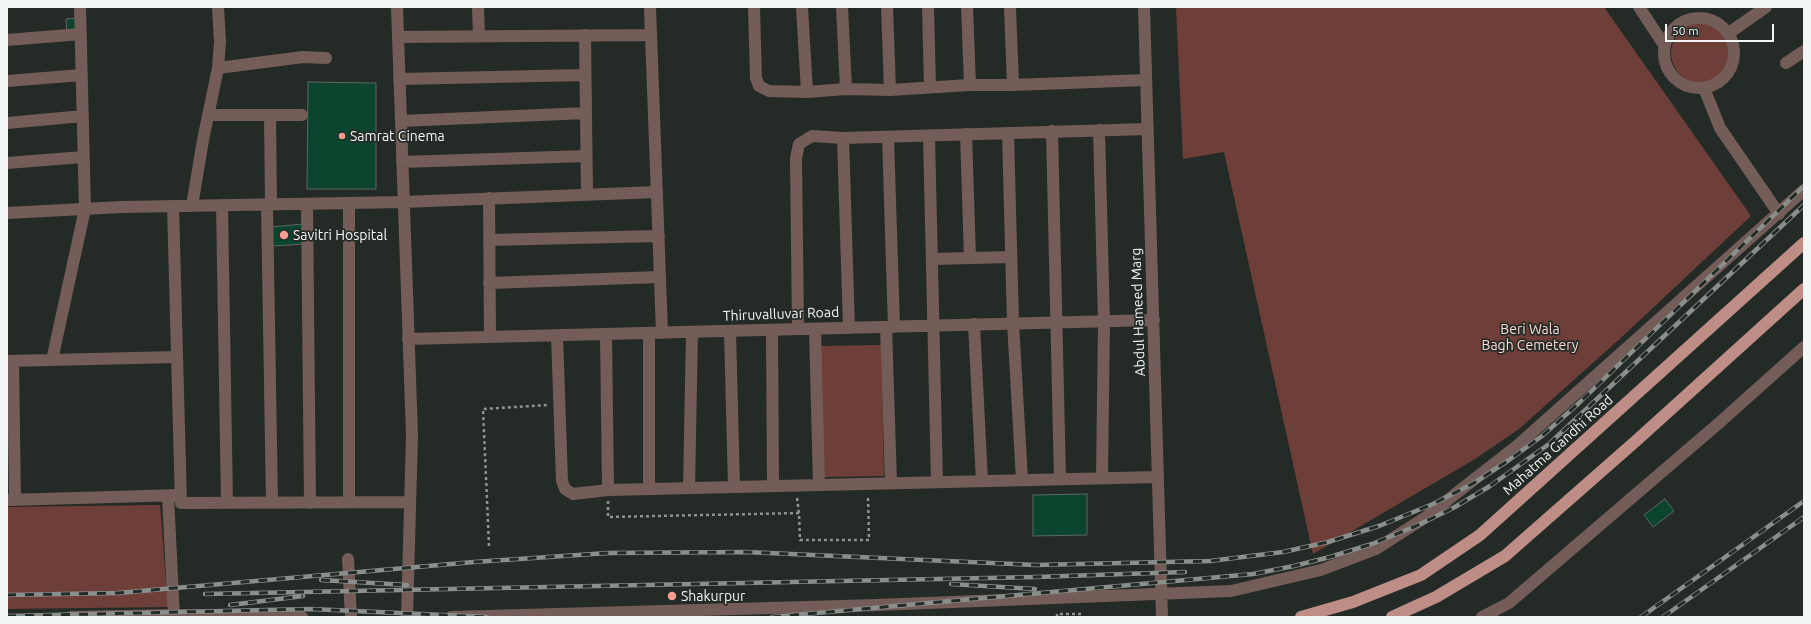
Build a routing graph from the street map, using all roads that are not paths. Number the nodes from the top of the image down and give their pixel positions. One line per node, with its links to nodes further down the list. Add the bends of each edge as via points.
1 (80, 7): 17 (street)
2 (218, 7): 27 (street)
3 (397, 7): 21 (street)
4 (478, 7): 20 (street)
5 (650, 7): 19 (street)
6 (754, 7): 39 (street, via 756,78 759,86 775,92)
7 (802, 7): 39 (street)
8 (842, 7): 37 (street)
9 (887, 7): 38 (street)
10 (928, 7): 35 (street)
11 (967, 7): 33 (street)
12 (1010, 7): 34 (street)
13 (1144, 7): 31 (street, Abdul Hameed Marg)
14 (1639, 7): 23 (street)
15 (1766, 7): 16 (street)
16 (1728, 33): 23 (street, via 1719,23 1706,18 1689,19 1679,23 1669,33); 36 (street, via 1734,48 1734,60 1728,74)
17 (81, 34): 22 (street); 28 (street)
18 (585, 35): 19 (street); 20 (street); 29 (street)
19 (651, 35): 60 (street)
20 (479, 36): 21 (street)
21 (398, 37): 30 (street)
22 (7, 40)
23 (1664, 45): 36 (street, via 1664,58 1669,72 1679,82 1692,88)
24 (1804, 51): 26 (street)
25 (326, 58): 27 (street, via 303,57)
26 (1786, 63)
27 (218, 68): 41 (street)
28 (82, 75): 32 (street); 44 (street)
29 (585, 75): 30 (street); 40 (street)
30 (399, 79): 45 (street)
31 (1146, 80): 34 (street); 47 (street, Abdul Hameed Marg)
32 (7, 81)
33 (970, 85): 34 (street); 35 (street)
34 (1014, 85)
35 (930, 87): 38 (street)
36 (1704, 88): 72 (street, via 1720,128)
37 (846, 89): 38 (street); 39 (street)
38 (890, 90)
39 (806, 92)
40 (586, 113): 45 (street); 55 (street)
41 (208, 115): 42 (street); 69 (street)
42 (270, 115): 43 (street); 65 (street)
43 (302, 115)
44 (83, 116): 46 (street); 56 (street)
45 (401, 121): 57 (street)
46 (7, 123)
47 (1148, 129): 48 (street); 82 (street, Abdul Hameed Marg)
48 (1099, 130): 49 (street); 83 (street)
49 (1052, 132): 50 (street); 84 (street)
50 (1008, 133): 51 (street); 76 (street)
51 (966, 134): 52 (street); 77 (street)
52 (929, 136): 53 (street); 78 (street)
53 (888, 137): 54 (street); 88 (street)
54 (844, 138): 90 (street); 91 (street, via 812,136 799,144 796,158)
55 (586, 156): 57 (street); 61 (street)
56 (83, 157): 58 (street); 70 (street)
57 (402, 162): 63 (street)
58 (7, 163)
59 (1804, 190): 72 (street)
60 (657, 192): 61 (street); 73 (street)
61 (587, 194): 62 (street)
62 (489, 198): 63 (street); 74 (street)
63 (404, 202): 64 (street); 100 (street)
64 (349, 203): 66 (street); 122 (street)
65 (269, 204): 66 (street); 67 (street); 125 (street)
66 (308, 204): 121 (street)
67 (222, 205): 69 (street); 124 (street)
68 (173, 206): 69 (street); 70 (street); 102 (street)
69 (192, 206)
70 (85, 209): 71 (street); 103 (street)
71 (7, 213)
72 (1779, 214): 127 (street, via 1518,445 1426,517 1376,549 1321,570 1230,591)
73 (659, 236): 74 (street); 79 (street)
74 (489, 240): 80 (street)
75 (1804, 243): 135 (main road, Mahatma Gandhi Road, via 1480,535 1421,575 1352,602)
76 (1011, 257): 77 (street); 85 (street)
77 (970, 258): 78 (street)
78 (933, 259): 87 (street)
79 (660, 277): 80 (street); 96 (street)
80 (489, 283): 99 (street)
81 (1804, 289): 136 (main road, via 1505,556 1436,597)
82 (1154, 320): 83 (street, Thiruvalluvar Road); 105 (street, Abdul Hameed Marg)
83 (1104, 321): 84 (street, Thiruvalluvar Road); 106 (street)
84 (1057, 322): 85 (street, Thiruvalluvar Road); 107 (street)
85 (1013, 323): 86 (street, Thiruvalluvar Road); 108 (street)
86 (974, 324): 87 (street, Thiruvalluvar Road); 109 (street)
87 (934, 326): 88 (street, Thiruvalluvar Road); 110 (street)
88 (890, 327): 90 (street, Thiruvalluvar Road); 111 (street)
89 (815, 328): 90 (street, Thiruvalluvar Road); 91 (street, Thiruvalluvar Road); 112 (street)
90 (849, 328)
91 (798, 329): 92 (street, Thiruvalluvar Road)
92 (772, 330): 93 (street, Thiruvalluvar Road); 113 (street)
93 (730, 331): 94 (street, Thiruvalluvar Road); 114 (street)
94 (692, 332): 96 (street, Thiruvalluvar Road); 115 (street)
95 (650, 333): 96 (street, Thiruvalluvar Road); 97 (street, Thiruvalluvar Road); 116 (street)
96 (662, 333)
97 (606, 334): 98 (street, Thiruvalluvar Road); 117 (street)
98 (558, 335): 99 (street, Thiruvalluvar Road); 117 (street, via 562,481 565,489 573,494)
99 (490, 337): 100 (street, Thiruvalluvar Road)
100 (408, 339): 123 (street, via 412,435)
101 (1804, 347): 137 (street, via 1720,423 1509,603)
102 (177, 357): 103 (street); 118 (street)
103 (52, 360): 104 (street)
104 (10, 361): 120 (street)
105 (1158, 477): 106 (street); 127 (street, Abdul Hameed Marg)
106 (1102, 478): 107 (street)
107 (1060, 479): 108 (street)
108 (1022, 480): 109 (street)
109 (982, 481): 110 (street)
110 (937, 482): 111 (street)
111 (891, 483): 112 (street)
112 (819, 485): 113 (street)
113 (773, 486): 114 (street)
114 (734, 487): 115 (street)
115 (689, 488): 116 (street)
116 (649, 489): 117 (street)
117 (608, 490)
118 (180, 495): 119 (street); 124 (street, via 181,503)
119 (168, 496): 120 (street); 128 (street)
120 (11, 500)
121 (310, 502): 122 (street); 125 (street)
122 (349, 502): 123 (street)
123 (410, 502): 132 (street)
124 (227, 503): 125 (street)
125 (272, 503)
126 (348, 559): 131 (street)
127 (1162, 594): 133 (street); 134 (street, Abdul Hameed Marg)
128 (174, 616): 129 (street); 130 (street)
129 (71, 617)
130 (302, 617)
131 (351, 617)
132 (407, 617)
133 (451, 617)
134 (1162, 617)
135 (1300, 617)
136 (1392, 617)
137 (1482, 617)

